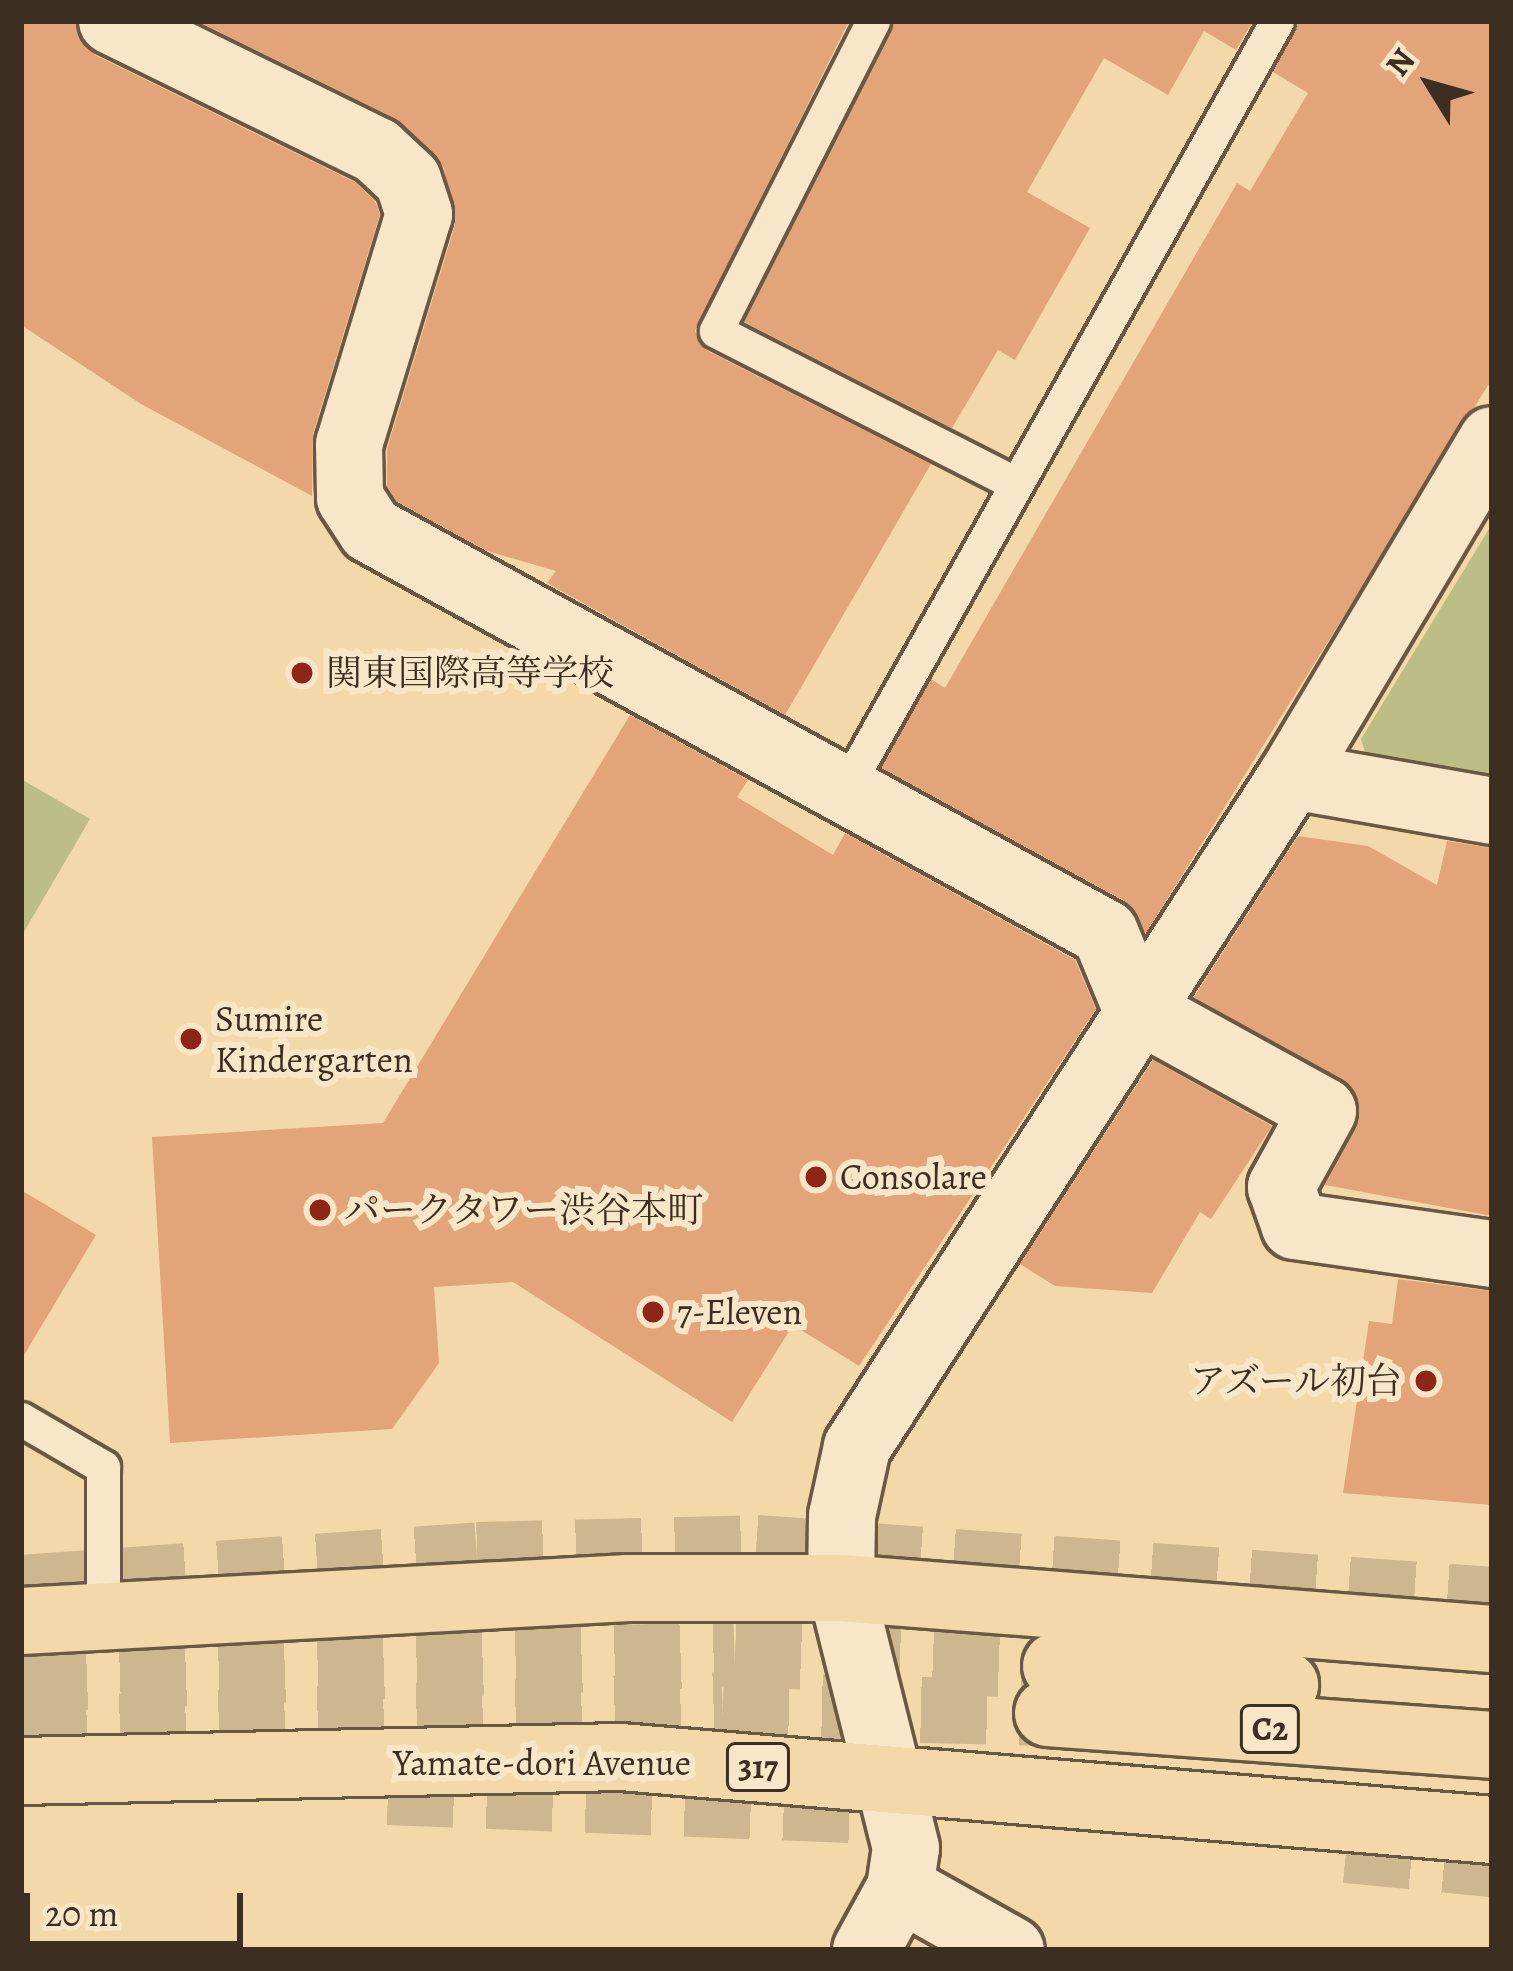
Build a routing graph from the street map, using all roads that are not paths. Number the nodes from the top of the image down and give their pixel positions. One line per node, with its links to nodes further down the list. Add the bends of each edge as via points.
1 (112, 21): 7 (street, via 376,151 408,180 419,214 350,444 350,498 370,530)
2 (873, 21): 5 (lane, via 716,331)
3 (1277, 21): 5 (lane)
4 (1492, 440): 6 (street)
5 (1016, 484): 7 (lane)
6 (1292, 776): 8 (street); 9 (street)
7 (844, 791): 9 (street, via 1105,933)
8 (1492, 811)
9 (1136, 1008): 10 (street, via 1323,1111 1281,1187 1295,1226); 12 (street, via 857,1448 842,1516)
10 (1492, 1254)
11 (21, 1419): 13 (lane, via 103,1467)
12 (841, 1588): 13 (main road, via 628,1588); 15 (main road); 19 (street)
13 (103, 1616): 14 (main road)
14 (21, 1621)
15 (1492, 1639)
16 (1492, 1701): 17 (main road, C2, via 1052,1689)
17 (1492, 1745)
18 (21, 1771): 19 (main road, Yamate-dori Avenue / 317, via 621,1757)
19 (884, 1777): 20 (main road, Yamate-dori Avenue / 317); 21 (street, via 906,1848)
20 (1492, 1830)
21 (900, 1888): 22 (street); 23 (street)
22 (866, 1950)
23 (1010, 1950)

